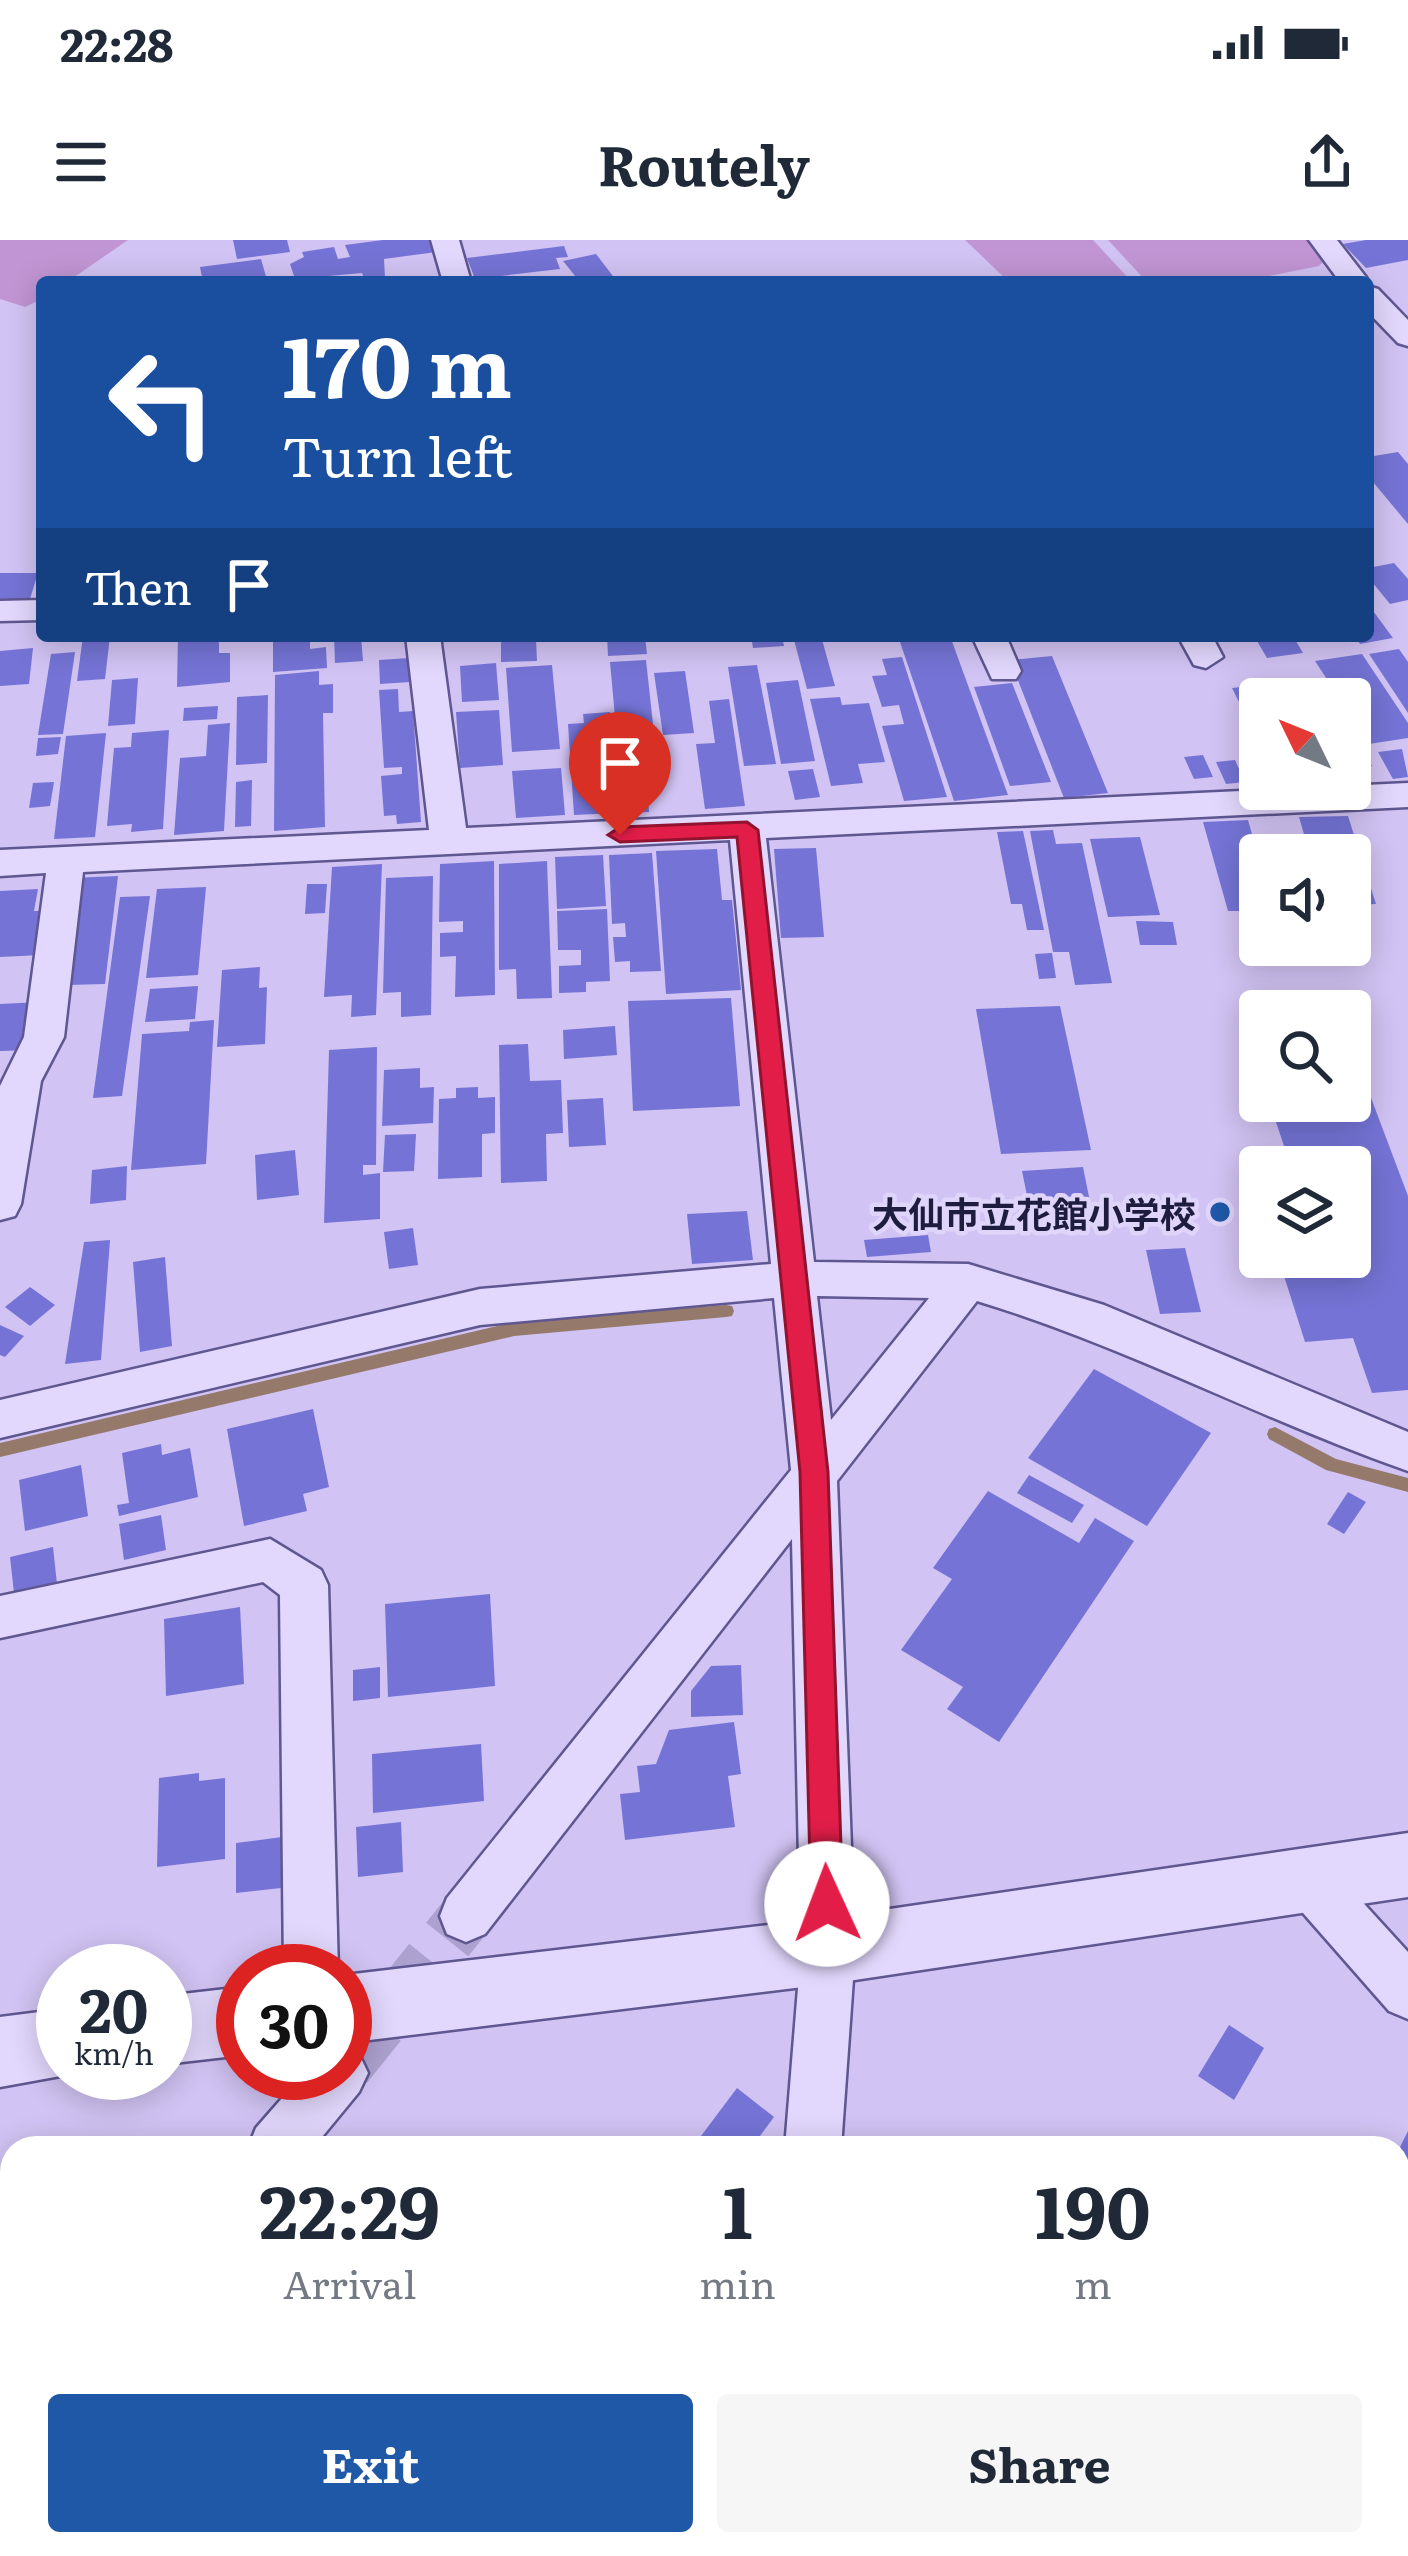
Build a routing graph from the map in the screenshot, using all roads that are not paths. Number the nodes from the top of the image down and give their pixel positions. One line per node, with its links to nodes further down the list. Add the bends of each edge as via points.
1 (445, 240): 3 (street)
2 (1323, 240): 4 (street)
3 (455, 276)
4 (1351, 276)
5 (1374, 302): 6 (street)
6 (1408, 337)
7 (0, 610): 8 (street)
8 (36, 610)
9 (424, 642): 14 (street)
10 (992, 642): 11 (street)
11 (1004, 671)
12 (1408, 795): 13 (street)
13 (747, 830): 14 (street); 18 (street)
14 (449, 842): 15 (street)
15 (65, 860): 16 (street); 17 (street, via 44,1037 21,1081)
16 (0, 863)
17 (0, 1204)
18 (795, 1279): 19 (street); 20 (street, via 480,1307); 22 (street)
19 (968, 1282): 21 (street, via 1089,1317); 22 (street)
20 (5, 1412)
21 (1408, 1452)
22 (814, 1472): 26 (street); 28 (street)
23 (0, 1617): 27 (street, via 271,1561 304,1585)
24 (1408, 1865): 25 (street)
25 (1307, 1879): 28 (street); 29 (street)
26 (466, 1916)
27 (311, 1944)
28 (828, 1952): 30 (street); 35 (street)
29 (1408, 1992)
30 (372, 2006)
31 (36, 2047): 32 (street)
32 (0, 2052)
33 (316, 2100): 34 (street)
34 (286, 2136)
35 (814, 2136)

